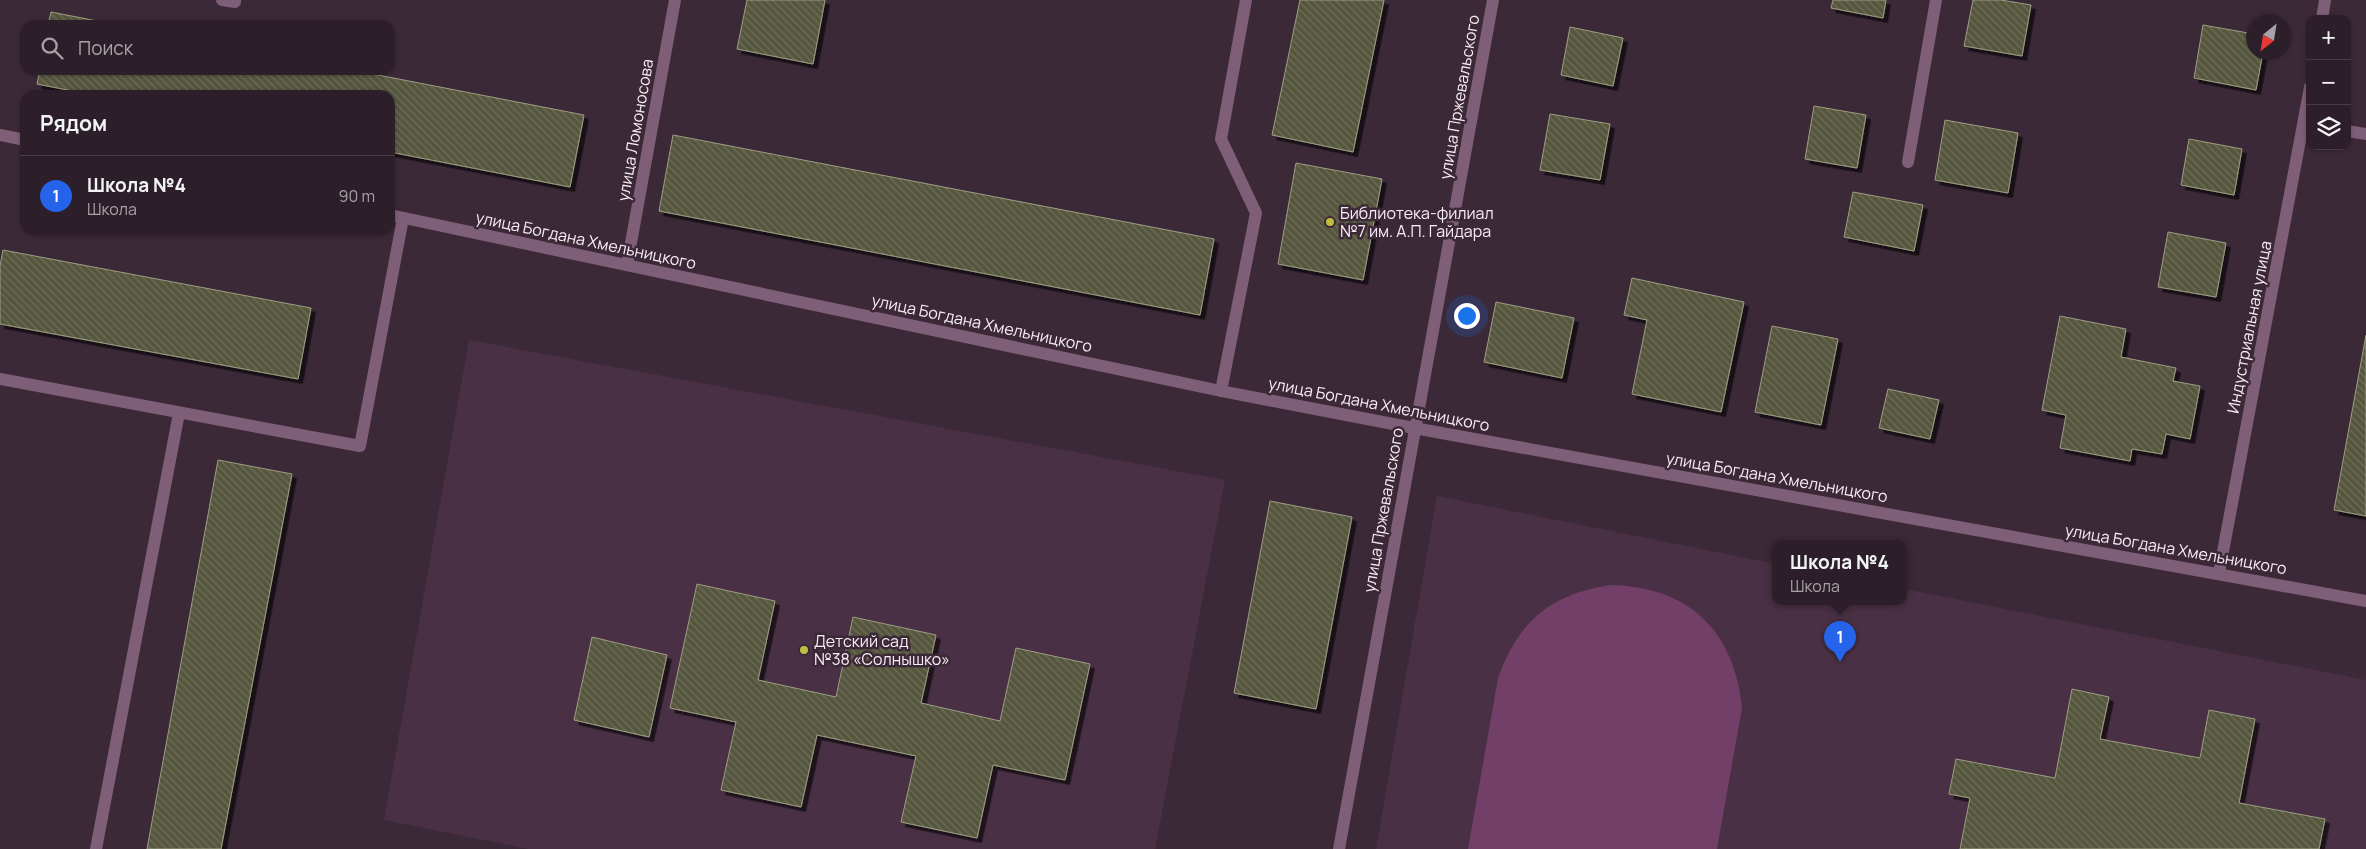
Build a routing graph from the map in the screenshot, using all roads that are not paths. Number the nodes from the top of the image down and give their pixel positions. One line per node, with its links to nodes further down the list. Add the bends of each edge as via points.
1 (222, 0): 2 (street)
2 (235, 0)
3 (674, 0): 17 (street, улица Ломоносова)
4 (1246, 0): 19 (street, via 1221,139 1256,213)
5 (1493, 0): 21 (street, улица Пржевальского)
6 (1936, 0): 14 (street)
7 (2325, 0): 8 (street)
8 (2323, 15)
9 (2306, 128): 22 (street, Индустриальная улица)
10 (2351, 132): 11 (street)
11 (2366, 134)
12 (0, 135): 13 (street)
13 (20, 139)
14 (1908, 162)
15 (396, 217): 17 (street, улица Богдана Хмельницкого)
16 (393, 235): 20 (street, via 360,446)
17 (627, 265): 19 (street, улица Богдана Хмельницкого)
18 (0, 379): 20 (street)
19 (1221, 390): 21 (street, улица Богдана Хмельницкого)
20 (179, 412): 24 (street)
21 (1414, 428): 22 (street, улица Богдана Хмельницкого); 25 (street, улица Пржевальского)
22 (2219, 573): 23 (street, улица Богдана Хмельницкого)
23 (2366, 600)
24 (96, 849)
25 (1339, 849)

